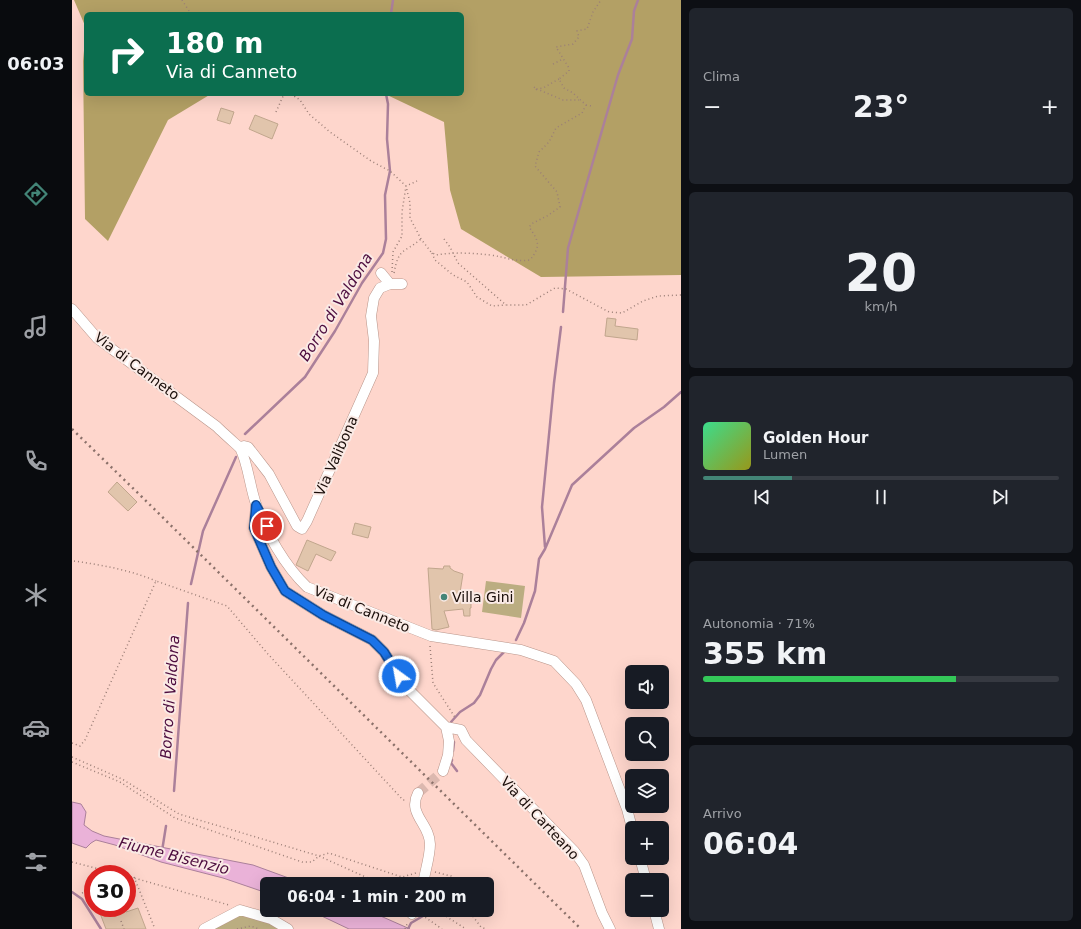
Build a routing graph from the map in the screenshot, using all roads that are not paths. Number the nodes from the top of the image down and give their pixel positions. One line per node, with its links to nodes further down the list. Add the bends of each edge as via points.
1 (381, 273): 3 (street, Via Valibona, via 395,284 380,288 374,298 371,316 374,341 373,373 302,529 269,474 248,447)
2 (72, 309): 3 (street, Via di Canneto, via 97,338 216,426)
3 (240, 447): 4 (street, Via di Canneto)
4 (256, 505): 5 (street, via 254,528 285,591 323,615 372,640 384,652 407,688); 8 (street, Via di Canneto, via 277,548 307,587 431,636 521,650 554,661 576,684 586,700)
5 (446, 727): 6 (street, via 449,741); 13 (street, Via di Carteano, via 461,730 466,740 574,851 584,865)
6 (443, 771)
7 (418, 793): 9 (street, via 415,799 416,813 427,831 430,844 429,871)
8 (630, 821)
9 (426, 877)
10 (656, 917): 14 (street)
11 (204, 929): 12 (street, via 240,910 271,919)
12 (288, 929)
13 (610, 929)
14 (659, 929)

